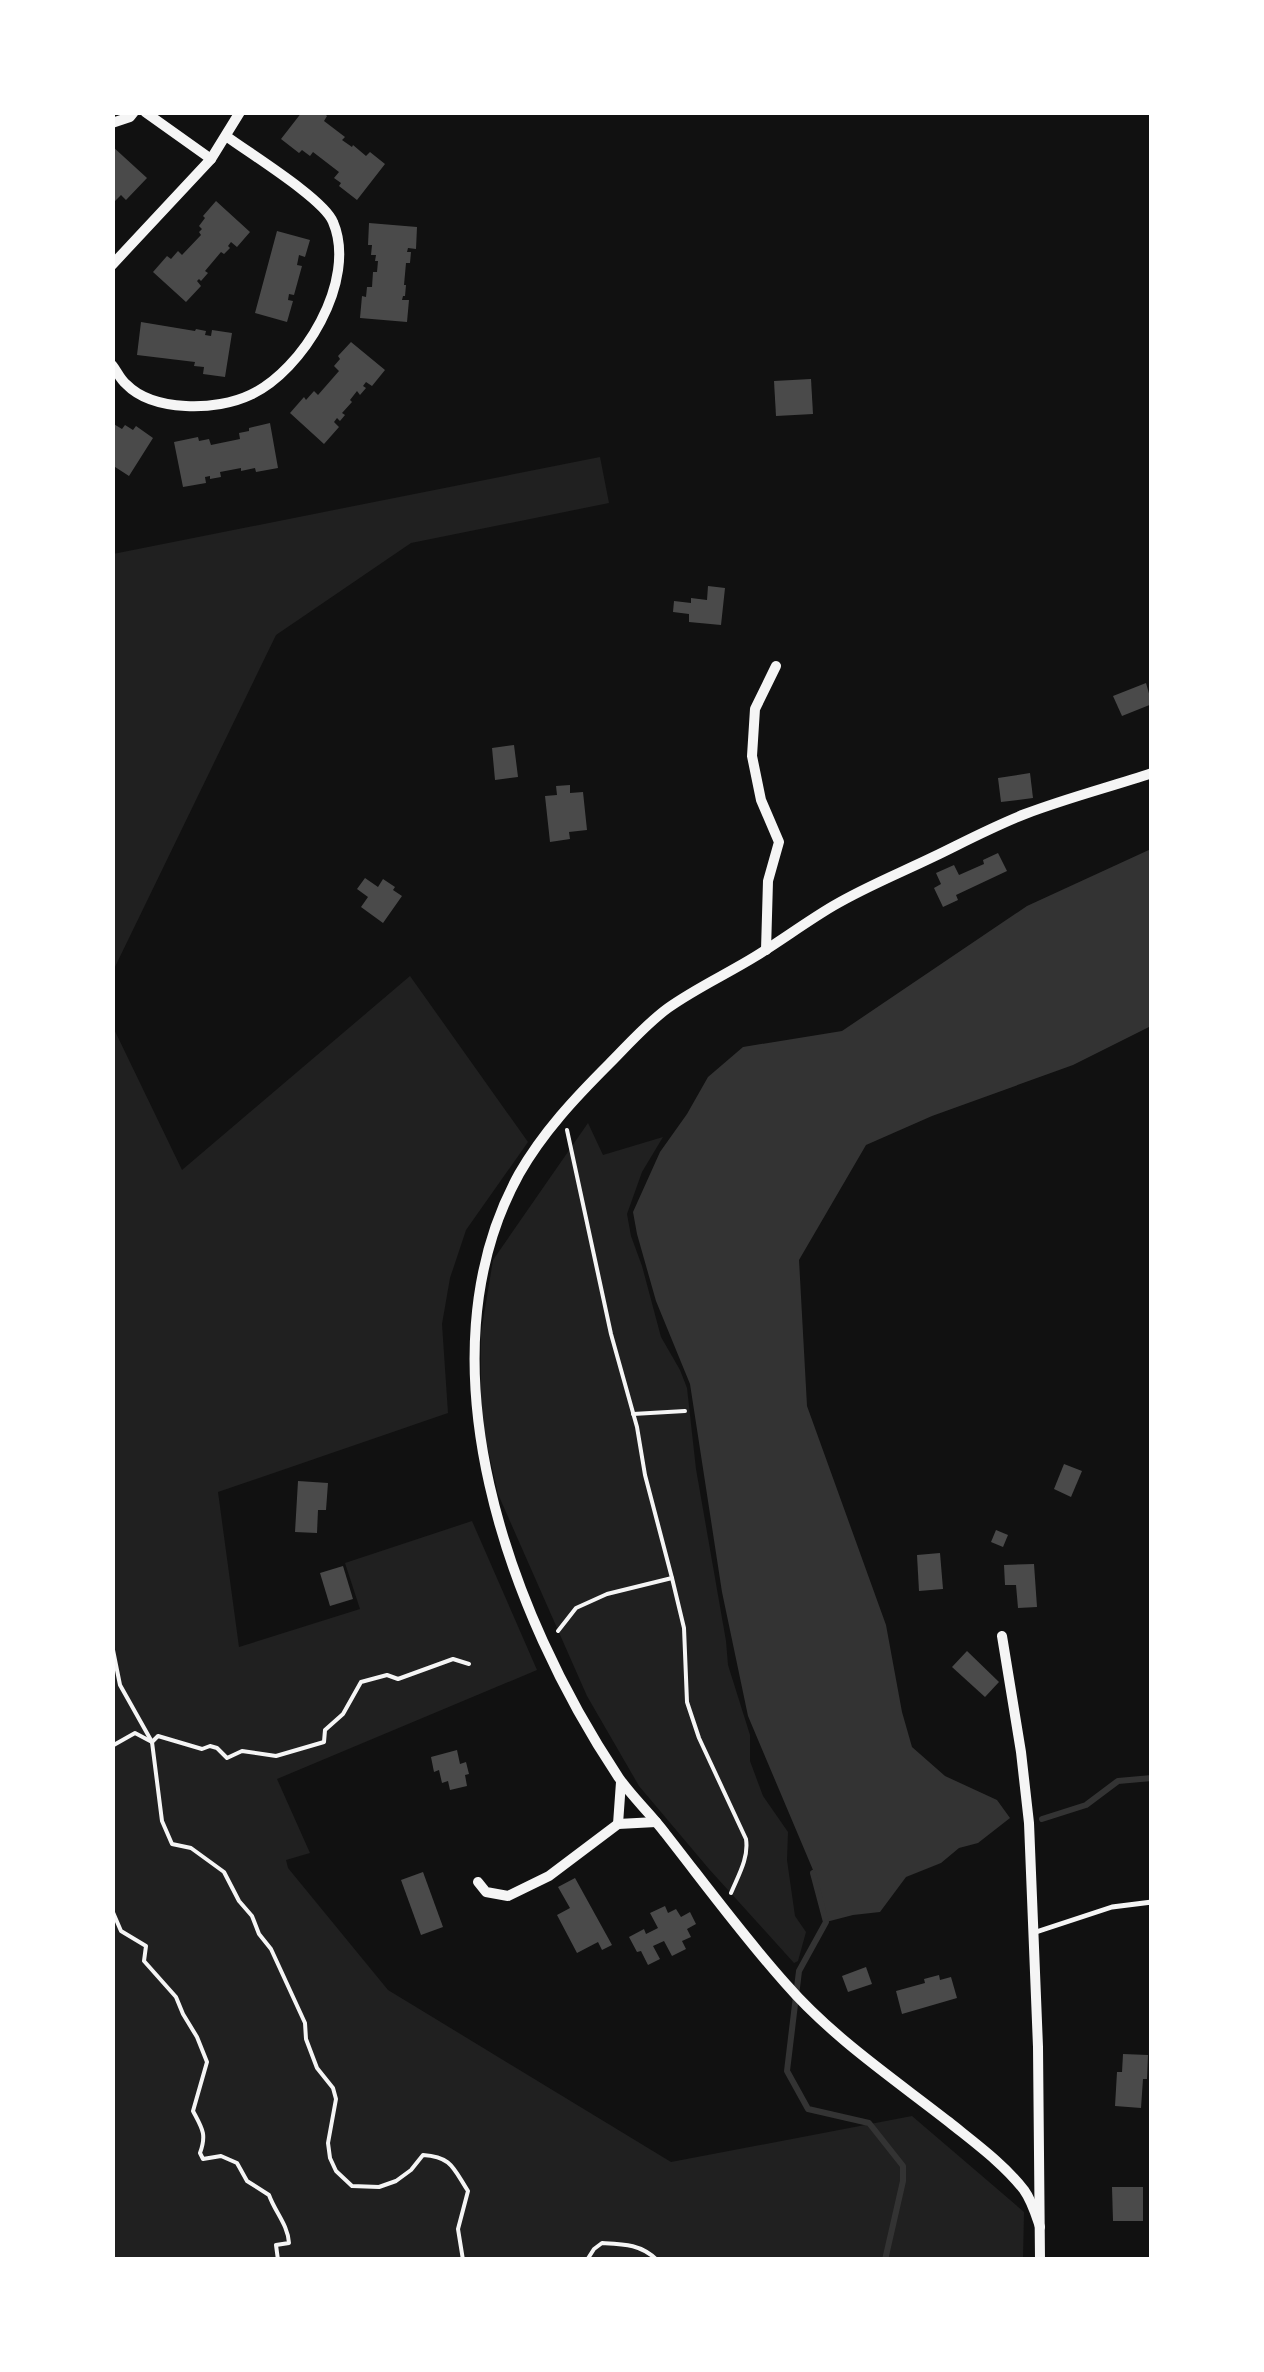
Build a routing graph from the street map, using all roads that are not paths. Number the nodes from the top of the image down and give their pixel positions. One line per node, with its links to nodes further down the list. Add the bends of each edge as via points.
1 (134, 112): 4 (street)
2 (145, 112): 6 (street)
3 (240, 112): 5 (street)
4 (112, 123)
5 (226, 136): 6 (street); 8 (street, via 322,204 334,222 338,267 321,322 286,369 227,404 146,397)
6 (211, 159): 7 (street)
7 (112, 265)
8 (112, 365)
9 (776, 666): 11 (street, via 755,708 752,756 779,842 768,882)
10 (1152, 774): 11 (street, via 993,828 852,895)
11 (766, 950): 13 (street, via 666,1010 557,1118 503,1208 482,1278 476,1395 494,1503 550,1654)
12 (1002, 1636): 18 (street, via 1021,1752)
13 (620, 1780): 14 (street); 15 (street)
14 (656, 1822): 15 (street); 19 (street, via 802,2002 994,2160 1028,2195)
15 (618, 1824): 16 (street, via 549,1876 508,1896 486,1892)
16 (478, 1882)
17 (1152, 1902): 18 (lane, via 1112,1907)
18 (1034, 1932): 19 (street)
19 (1040, 2228): 20 (street)
20 (1040, 2260)

